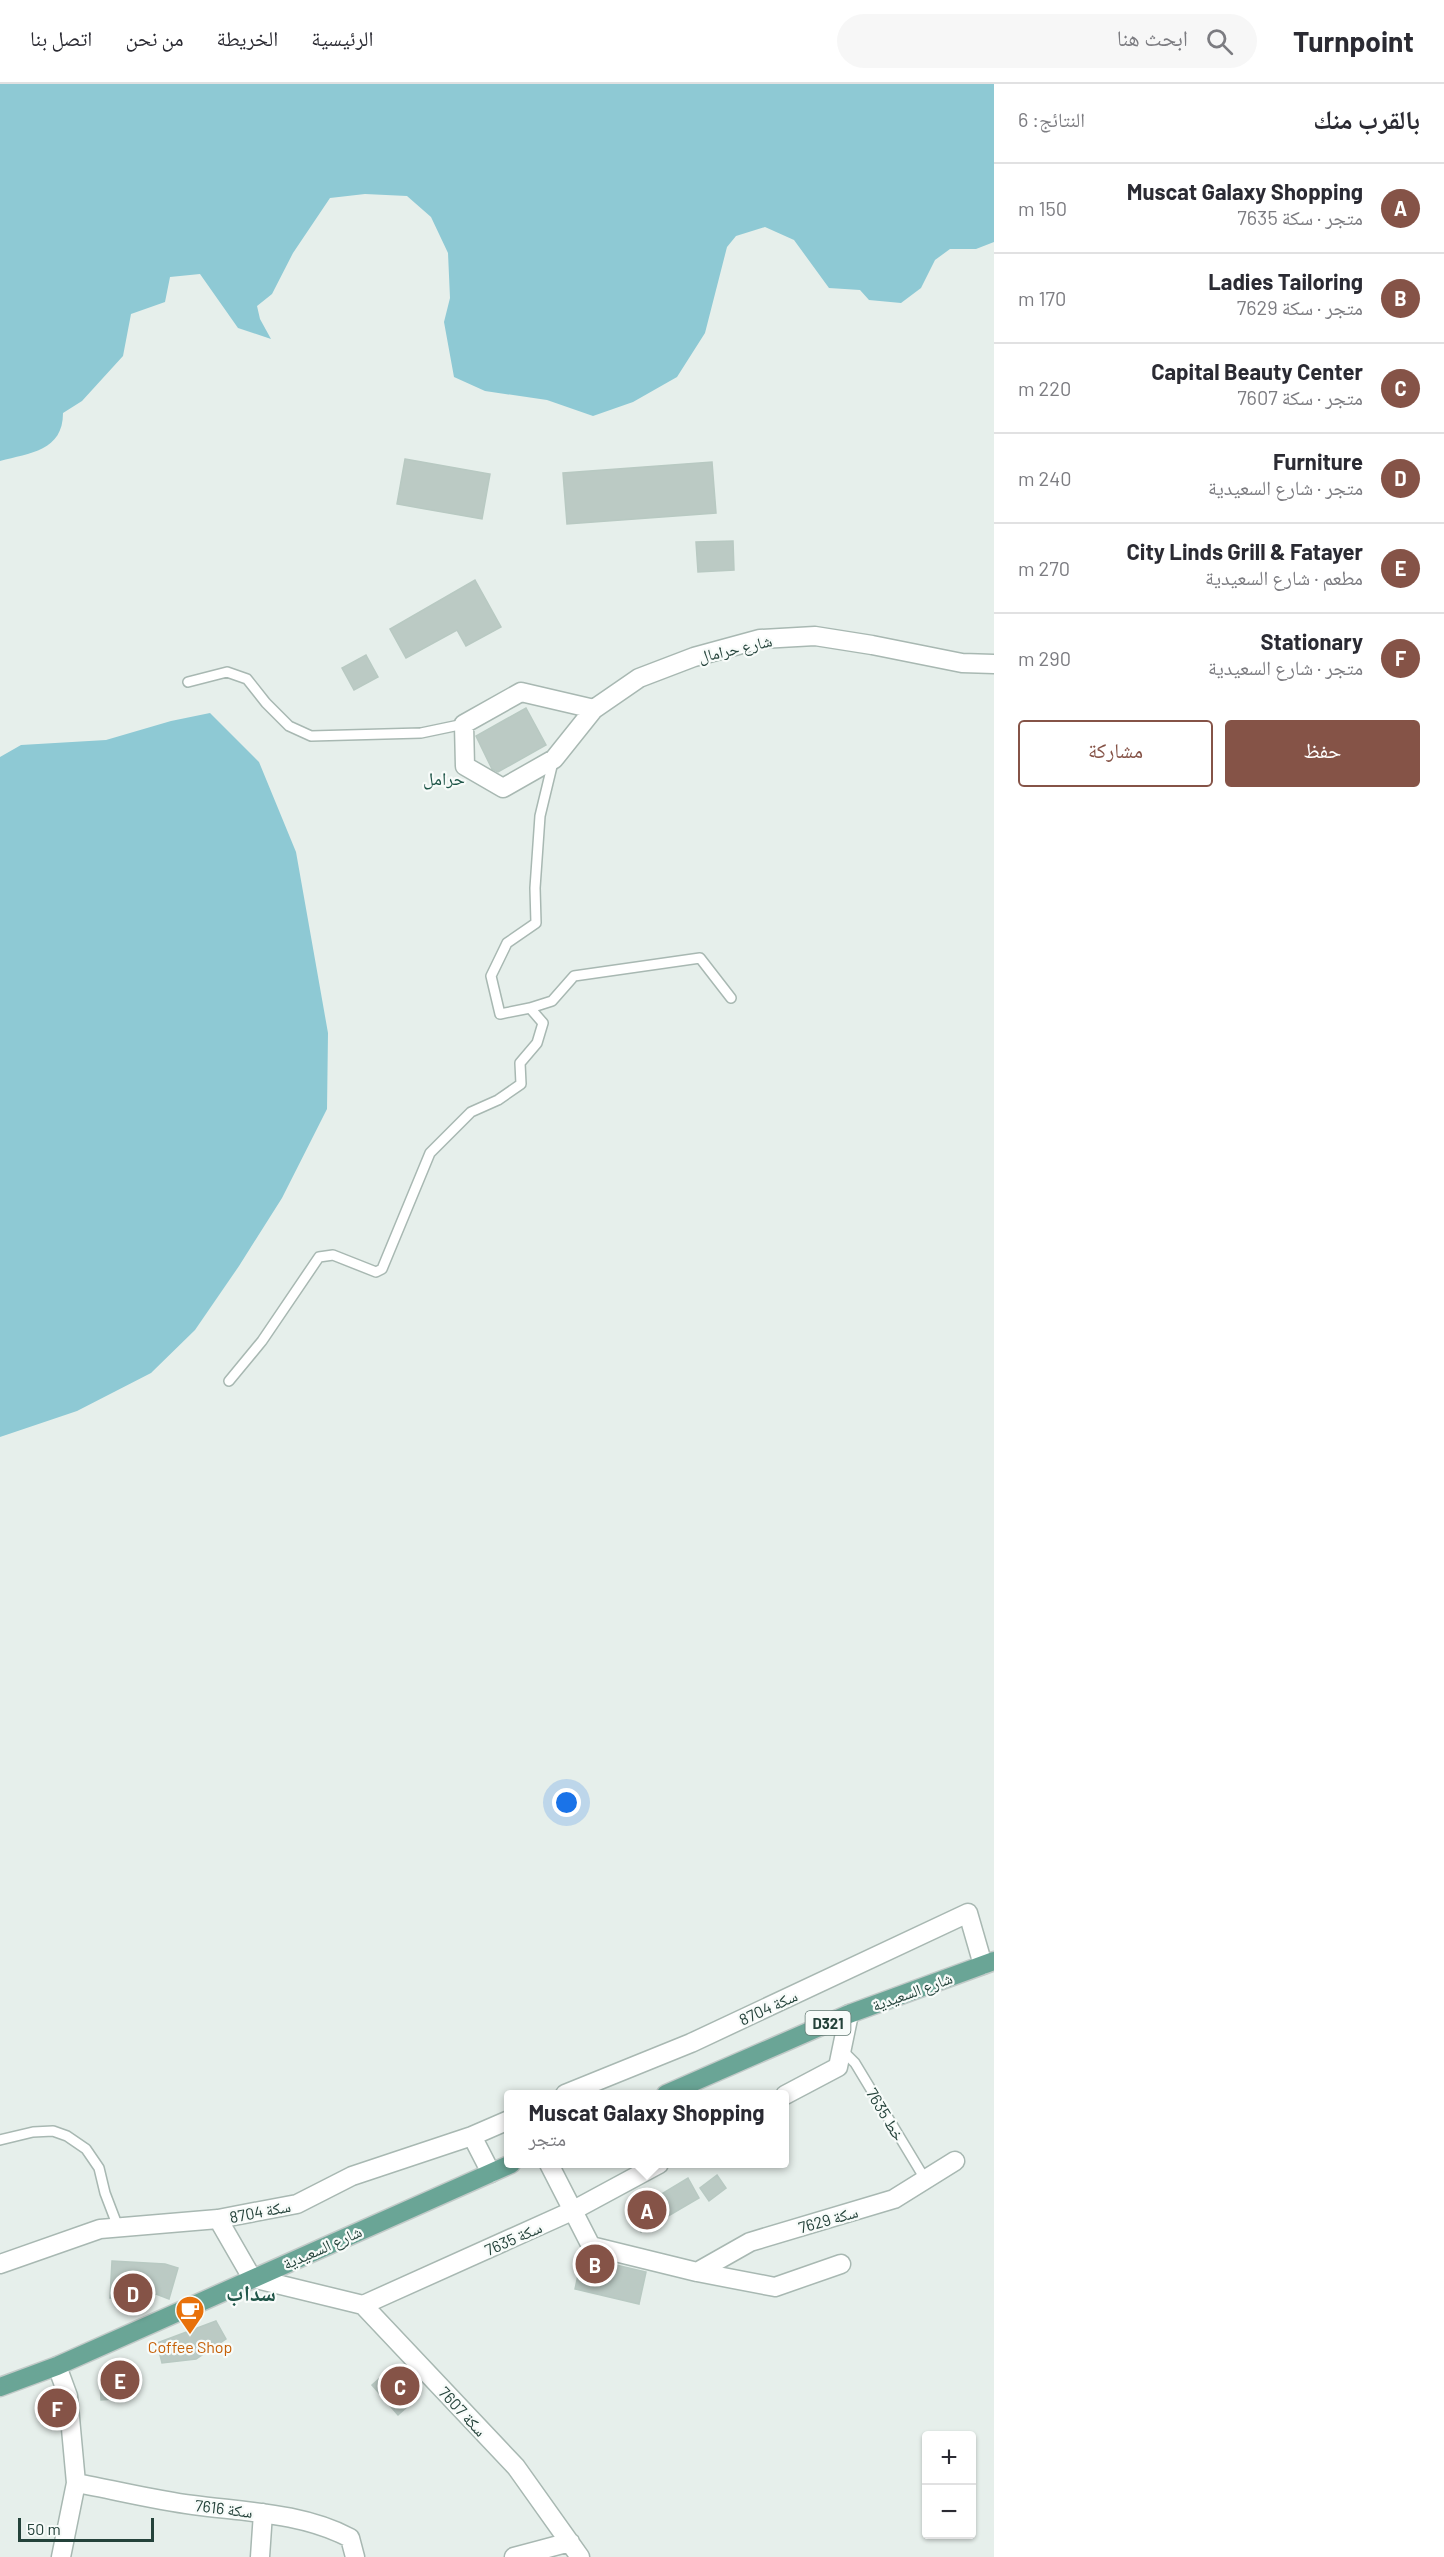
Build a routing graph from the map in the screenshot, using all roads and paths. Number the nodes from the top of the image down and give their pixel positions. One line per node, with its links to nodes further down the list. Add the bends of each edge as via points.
1 (994, 664): 3 (street, شارع حرامال, via 962,663 815,636 760,639 694,657 639,678)
2 (188, 682): 4 (lane, via 227,672 247,679 289,726 311,736 421,733)
3 (594, 709): 4 (street, via 520,692); 5 (street, شارع حرامال)
4 (464, 724): 5 (street, شارع حرامال, via 465,766 502,788)
5 (554, 759): 7 (lane, via 540,816 536,923 507,943 491,976 500,1014)
6 (731, 998): 7 (lane, via 700,958 574,976 552,1000)
7 (530, 1008): 8 (lane, via 543,1023 537,1043 520,1063 521,1084 471,1112 430,1153 382,1269 376,1272 333,1255 319,1257 262,1341)
8 (229, 1381)
9 (989, 1963): 10 (main road, شارع السعيدية / D321); 12 (street, سكة 8704, via 968,1913 691,2043)
10 (849, 2014): 11 (street); 13 (main road, شارع السعيدية / D321)
11 (841, 2053): 14 (street, via 838,2067); 23 (lane, 7635 خط, via 855,2063)
12 (575, 2090)
13 (675, 2090)
14 (789, 2094)
15 (504, 2122): 16 (street, سكة 8704)
16 (472, 2136): 22 (street); 25 (street, سكة 8704, via 352,2176 297,2204)
17 (0, 2140): 26 (lane, via 53,2131 86,2149 99,2168)
18 (955, 2160): 23 (street, سكة 7629)
19 (504, 2166): 22 (main road, شارع السعيدية)
20 (551, 2168): 24 (street)
21 (650, 2168): 24 (street, سكة 7635)
22 (491, 2173): 30 (main road, شارع السعيدية)
23 (925, 2179): 29 (street, سكة 7629, via 894,2199 750,2242)
24 (572, 2211): 29 (street, via 591,2246); 31 (street, سكة 7635)
25 (218, 2219): 26 (street, سكة 8704); 30 (street)
26 (118, 2227): 27 (street, سكة 8704, via 100,2229)
27 (0, 2264)
28 (841, 2264): 29 (street, via 775,2287)
29 (698, 2272)
30 (252, 2278): 31 (street); 32 (main road, شارع السعيدية)
31 (363, 2305): 36 (street, سكة 7607, via 516,2467)
32 (57, 2366): 33 (main road, شارع السعيدية); 34 (street, via 68,2396)
33 (1, 2391)
34 (76, 2483): 35 (street, سكة 7616); 37 (street)
35 (263, 2513): 38 (street); 39 (street, سكة 7616, via 328,2527 350,2538)
36 (567, 2549): 40 (street); 41 (street, سكة 7607)
37 (61, 2557)
38 (260, 2557)
39 (355, 2557)
40 (514, 2557)
41 (580, 2557)

